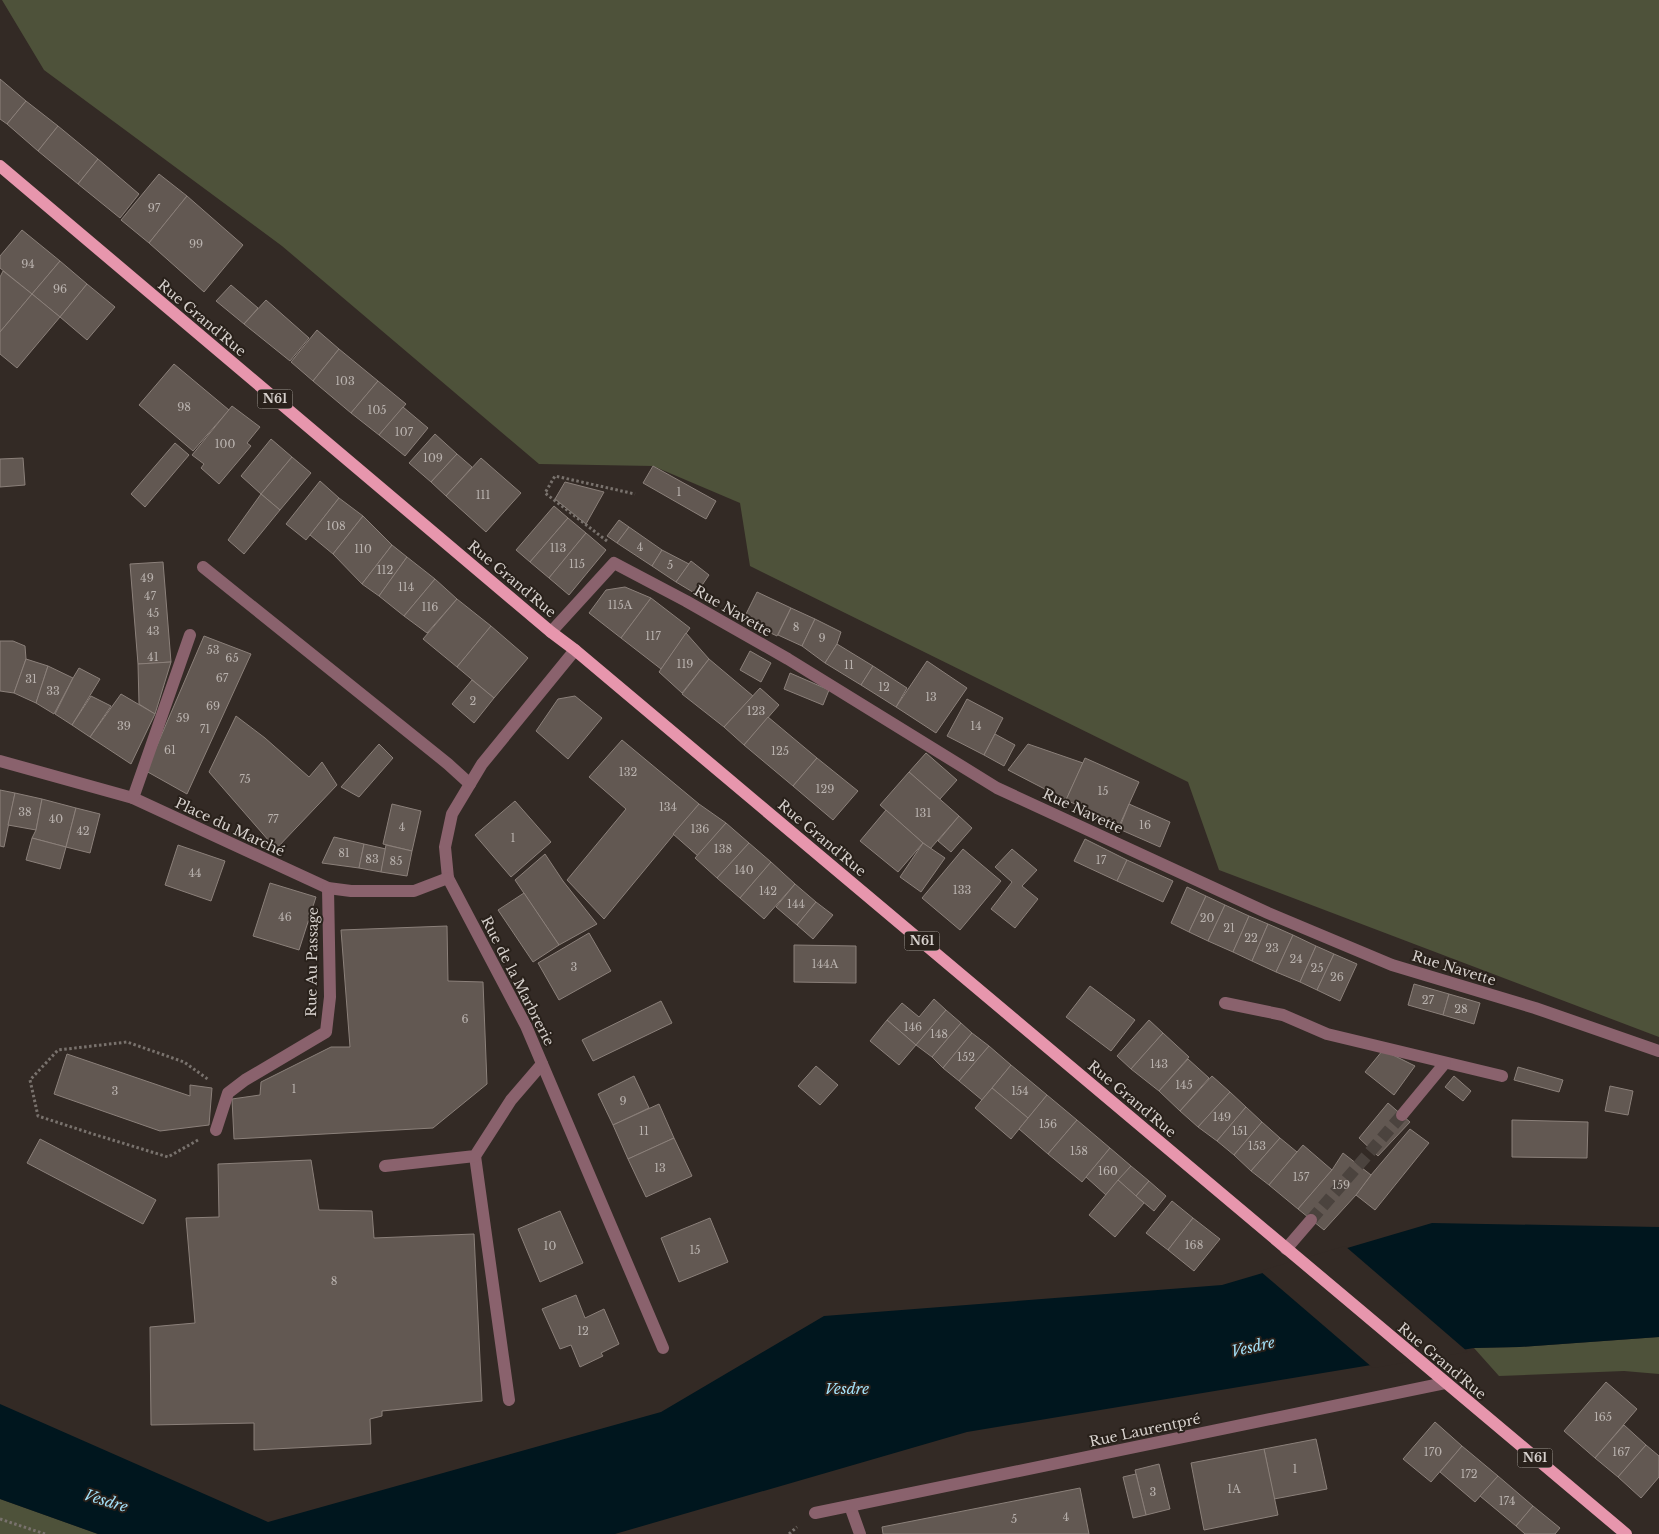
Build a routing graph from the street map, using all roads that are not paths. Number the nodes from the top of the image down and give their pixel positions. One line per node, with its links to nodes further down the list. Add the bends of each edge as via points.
1 (0, 166): 3 (main road, Rue Grand'Rue / N61)
2 (203, 567): 7 (street)
3 (551, 632): 5 (main road, Rue Grand'Rue / N61); 12 (street, Rue Navette, via 614,563 788,659 996,788 1268,913 1392,965 1535,1008)
4 (190, 635): 8 (street)
5 (575, 650): 7 (street, Rue de la Marbrerie, via 482,764); 21 (main road, Rue Grand'Rue / N61)
6 (0, 761): 8 (street, Place du Marché)
7 (470, 784): 9 (street, Rue de la Marbrerie, via 452,814 445,847)
8 (133, 798): 10 (street, Place du Marché)
9 (448, 878): 10 (street, Place du Marché, via 414,891); 14 (street, Rue de la Marbrerie, via 526,1026)
10 (328, 888): 17 (street, Rue Au Passage, via 330,997 326,1032 228,1093)
11 (1225, 1003): 13 (street, via 1283,1015 1327,1034)
12 (1659, 1051)
13 (1445, 1063): 15 (street); 16 (street)
14 (542, 1064): 18 (street, via 511,1100); 22 (street, Rue de la Marbrerie)
15 (1502, 1076)
16 (1402, 1116)
17 (216, 1130)
18 (475, 1156): 19 (street); 24 (street)
19 (385, 1166)
20 (1311, 1220): 21 (street)
21 (1289, 1252): 23 (main road, Rue Grand'Rue / N61)
22 (663, 1348)
23 (1445, 1383): 25 (street, Rue Laurentpré); 28 (main road, Rue Grand'Rue / N61)
24 (509, 1400)
25 (850, 1506): 26 (street, Rue Laurentpré); 27 (street)
26 (815, 1513)
27 (860, 1534)
28 (1626, 1534)

